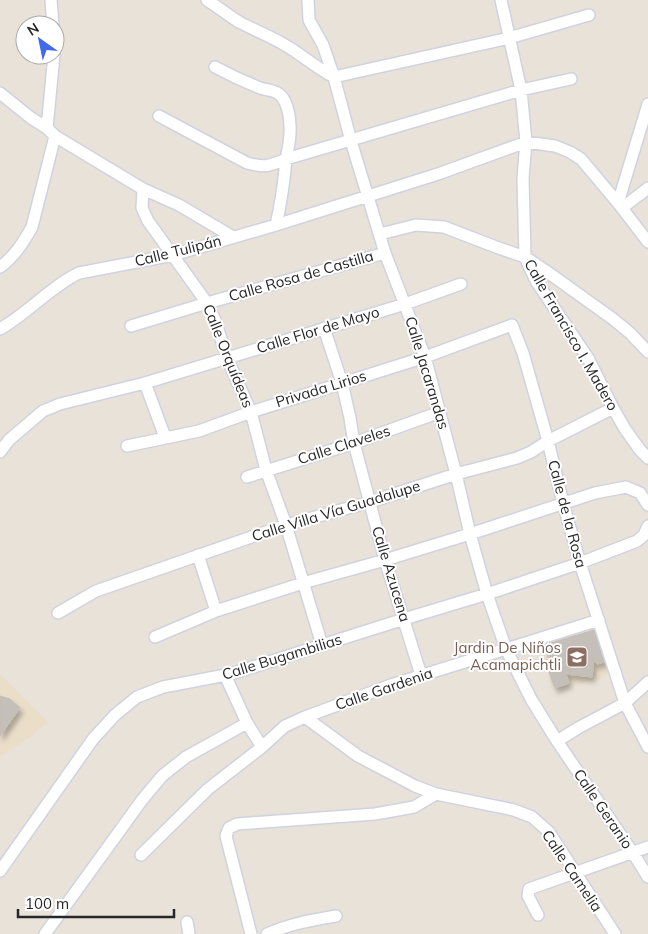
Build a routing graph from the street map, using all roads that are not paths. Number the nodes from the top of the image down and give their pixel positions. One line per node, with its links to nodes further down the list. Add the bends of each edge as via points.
1 (51, 0): 5 (street)
2 (206, 0): 10 (street, via 241,23 286,45)
3 (308, 0): 10 (street, Calle Jacarandas, via 309,20 323,45)
4 (502, 0): 7 (street, Calle Francisco I. Madero)
5 (52, 15)
6 (589, 15): 7 (street)
7 (509, 38): 10 (street); 12 (street, Calle Francisco I. Madero)
8 (54, 65): 16 (street)
9 (215, 68): 19 (street, via 282,97 290,126)
10 (334, 77): 17 (street, Calle Jacarandas)
11 (571, 79): 12 (street)
12 (521, 90): 17 (street); 18 (street, Calle Francisco I. Madero)
13 (0, 92): 16 (street)
14 (648, 104): 23 (street)
15 (159, 116): 19 (street, via 248,163 271,166)
16 (51, 132): 21 (street); 31 (street, via 32,227 9,261)
17 (351, 141): 19 (street); 22 (street, Calle Jacarandas)
18 (526, 142): 22 (street, Calle Tulipán); 23 (street, via 555,146 582,159); 30 (street, Calle Francisco I. Madero, via 523,178)
19 (286, 159): 24 (street)
20 (648, 188): 23 (street)
21 (144, 190): 26 (street, via 179,204); 29 (street, Calle Orquídeas, via 142,208)
22 (368, 196): 24 (street, Calle Tulipán); 25 (street, Calle Jacarandas)
23 (620, 206): 27 (street)
24 (276, 225): 26 (street, Calle Tulipán)
25 (380, 234): 28 (street, Calle Jacarandas); 30 (street, via 416,225 444,227)
26 (233, 238): 29 (street, Calle Tulipán)
27 (648, 242)
28 (385, 252): 33 (street, Calle Rosa de Castilla); 34 (street, Calle Jacarandas)
29 (173, 255): 33 (street, Calle Orquídeas); 37 (street, Calle Tulipán, via 79,274 65,280 11,323)
30 (525, 257): 39 (street, via 613,319); 44 (street, Calle Francisco I. Madero, via 536,281 588,358)
31 (0, 268)
32 (461, 284): 34 (street, Calle Flor de Mayo)
33 (207, 302): 36 (street, Calle Rosa de Castilla); 41 (street, Calle Orquídeas)
34 (405, 304): 38 (street, Calle Flor de Mayo); 40 (street, Calle Jacarandas)
35 (512, 325): 40 (street, Privada Lirios); 48 (street, Calle de la Rosa)
36 (131, 326)
37 (0, 328)
38 (324, 328): 41 (street, Calle Flor de Mayo); 43 (street, Calle Azucena)
39 (648, 352)
40 (425, 357): 43 (street, Privada Lirios); 46 (street, Calle Jacarandas)
41 (227, 358): 42 (street, Calle Flor de Mayo); 45 (street, Calle Orquídeas)
42 (145, 382): 47 (street); 51 (street, via 43,411)
43 (342, 383): 45 (street, Privada Lirios); 49 (street, Calle Azucena)
44 (613, 408): 48 (street, Calle Villa Vía Guadalupe); 52 (street, Calle Francisco I. Madero)
45 (251, 412): 47 (street, Privada Lirios, via 199,431); 53 (street, Calle Orquídeas)
46 (440, 412): 49 (street, Calle Claveles); 54 (street, Calle Jacarandas)
47 (165, 437): 50 (street, Privada Lirios)
48 (548, 441): 54 (street, Calle Villa Vía Guadalupe, via 517,458); 57 (street, Calle de la Rosa)
49 (354, 443): 53 (street, Calle Claveles); 56 (street, Calle Azucena)
50 (127, 446)
51 (0, 452)
52 (648, 458)
53 (266, 470): 55 (street, Calle Claveles); 59 (street, Calle Orquídeas)
54 (456, 474): 56 (street, Calle Villa Vía Guadalupe); 60 (street, Calle Jacarandas)
55 (247, 477)
56 (370, 502): 59 (street, Calle Villa Vía Guadalupe); 63 (street, Calle Azucena)
57 (563, 503): 58 (street, via 626,487 640,493); 60 (street); 64 (street, Calle de la Rosa)
58 (648, 505)
59 (286, 525): 62 (street, Calle Villa Vía Guadalupe); 65 (street, Calle Orquídeas)
60 (470, 534): 63 (street); 66 (street, Calle Jacarandas)
61 (644, 535): 64 (street, Calle Bugambilias)
62 (198, 555): 67 (street); 68 (street, Calle Villa Vía Guadalupe, via 96,591)
63 (385, 560): 65 (street); 69 (street, Calle Azucena)
64 (580, 563): 66 (street, Calle Bugambilias); 70 (street, Calle de la Rosa)
65 (303, 583): 67 (street); 72 (street, Calle Orquídeas)
66 (487, 594): 69 (street, Calle Bugambilias); 73 (street, Calle Jacarandas)
67 (216, 611): 71 (street)
68 (58, 613)
69 (404, 619): 72 (street, Calle Bugambilias); 75 (street, Calle Azucena)
70 (599, 620): 73 (street, Calle Gardenia); 77 (street, Calle de la Rosa)
71 (156, 637)
72 (322, 645): 74 (street, Calle Bugambilias)
73 (506, 649): 75 (street, Calle Gardenia); 80 (street, Calle Jacarandas)
74 (225, 675): 79 (street); 87 (street, Calle Bugambilias, via 163,687 137,697 115,715 93,740)
75 (421, 675): 78 (street, Calle Gardenia)
76 (648, 682): 77 (street)
77 (625, 702): 80 (street); 81 (street, Calle de la Rosa)
78 (304, 717): 82 (street, Calle Gardenia, via 285,726); 83 (street, Calle Camelia, via 358,756)
79 (247, 724): 82 (street); 93 (street, via 186,757 162,776)
80 (557, 741): 85 (street, Calle Geranio)
81 (648, 746)
82 (262, 747): 86 (street, Calle Gardenia, via 208,789)
83 (436, 794): 88 (street, Calle Camelia, via 514,810 532,817 549,832); 95 (street, via 414,806 375,814 236,824 229,828 226,836)
84 (648, 847): 85 (street)
85 (633, 853): 88 (street); 89 (street, Calle Geranio)
86 (142, 855)
87 (0, 871)
88 (574, 873): 90 (street, via 529,890 528,896); 97 (street, Calle Camelia)
89 (648, 877)
90 (538, 914)
91 (336, 916): 96 (street, via 309,920)
92 (187, 922): 94 (street)
93 (45, 934)
94 (189, 934)
95 (251, 934)
96 (267, 934)
97 (614, 934)

